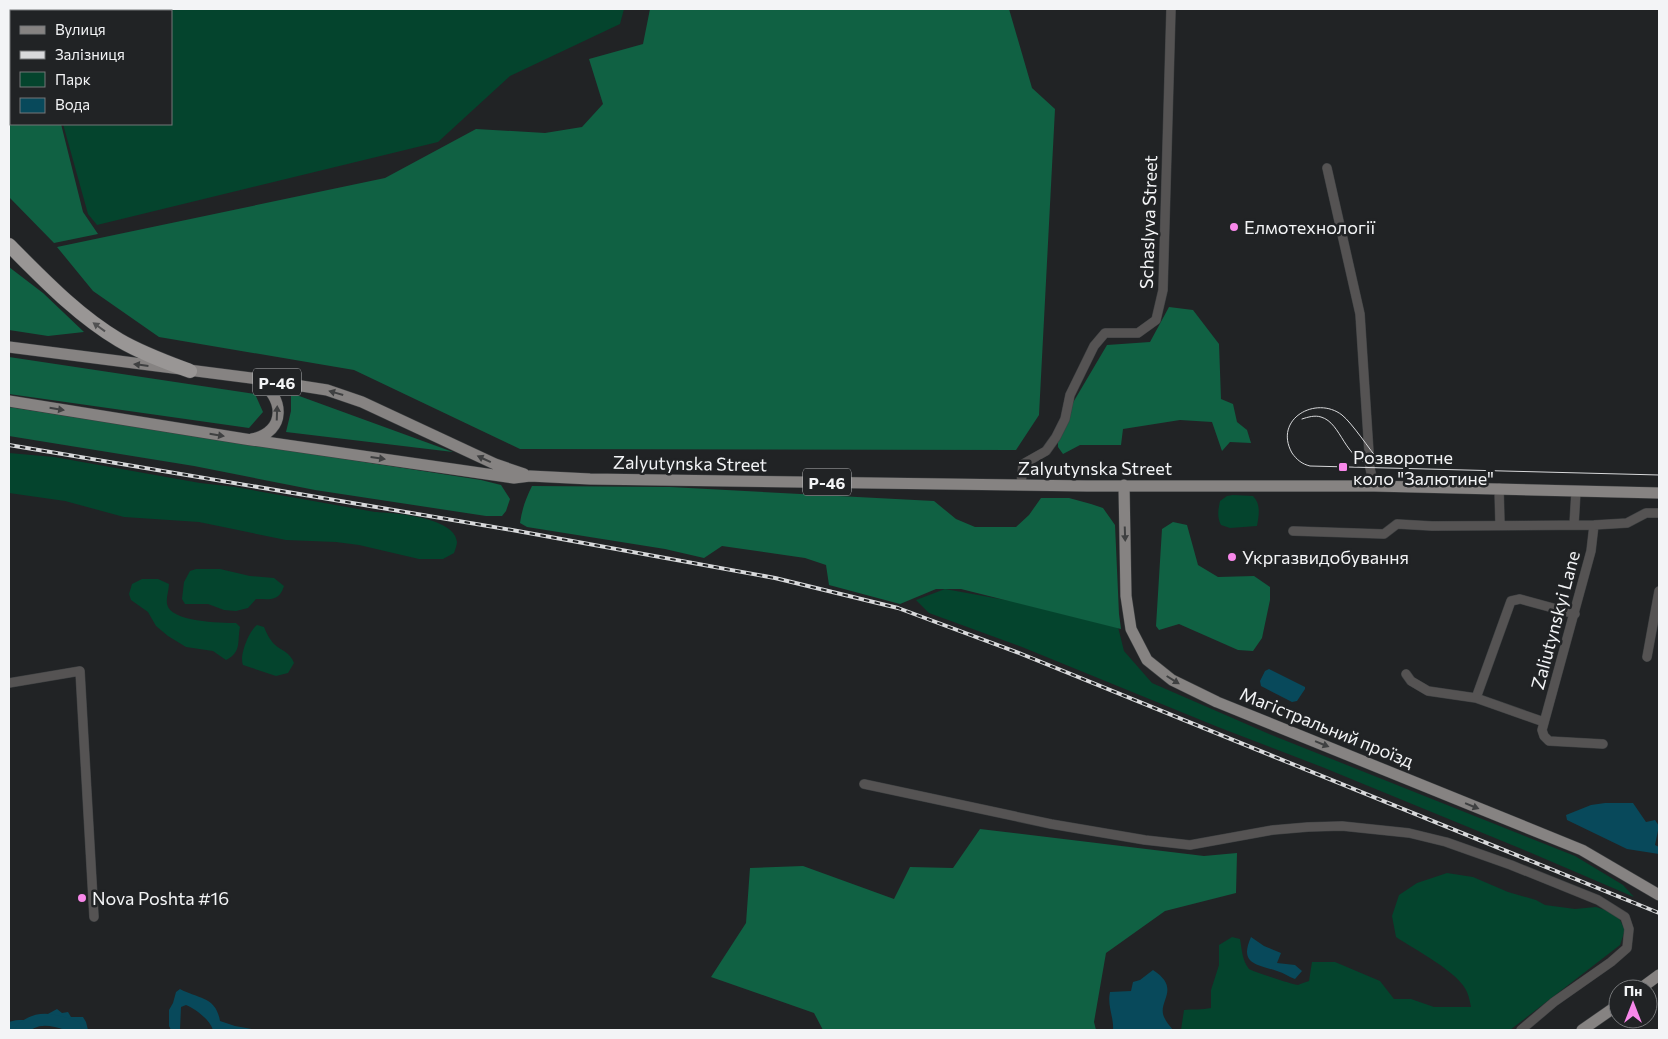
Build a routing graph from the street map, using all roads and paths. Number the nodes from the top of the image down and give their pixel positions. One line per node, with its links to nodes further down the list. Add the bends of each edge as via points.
1 (1171, 9): 10 (street, Schaslyva Street, via 1163,290 1156,320 1138,333 1105,333 1097,342 1070,395 1065,419 1056,437 1046,451 1023,464)
2 (1327, 168): 12 (street, via 1360,314 1370,468)
3 (9, 244): 5 (highway, one-way to 3, via 105,332 58,294)
4 (9, 347): 5 (main road, Р-46, one-way to 4)
5 (190, 371): 6 (main road, Р-46)
6 (251, 378): 8 (main road, one-way to 6, via 264,435 272,429 278,416 273,395 266,386); 9 (main road, Р-46, one-way to 6, via 495,464 351,397)
7 (9, 401): 8 (main road, Р-46, one-way to 8)
8 (245, 439): 9 (main road, Р-46, one-way to 9, via 514,478)
9 (530, 476): 10 (main road, Zalyutynska Street / Р-46)
10 (1021, 485): 11 (main road, Zalyutynska Street / Р-46)
11 (1124, 485): 12 (main road, Zalyutynska Street / Р-46); 30 (main road, Магістральний проїзд, one-way to 30, via 1126,596 1132,629 1147,660 1172,680 1217,702 1582,850)
12 (1374, 486): 13 (main road, Zalyutynska Street / Р-46)
13 (1499, 488): 14 (main road, Zalyutynska Street / Р-46); 17 (street)
14 (1576, 491): 15 (main road, Zalyutynska Street / Р-46); 18 (street)
15 (1659, 493)
16 (1659, 514): 19 (street, via 1646,513 1627,523)
17 (1500, 524): 18 (street); 20 (street, via 1397,524 1384,534)
18 (1574, 525): 19 (street)
19 (1594, 525): 22 (street, Zaliutynskyi Lane)
20 (1293, 531)
21 (1659, 591): 23 (street)
22 (1575, 614): 26 (street, via 1520,599 1511,601); 27 (street, Zaliutynskyi Lane)
23 (1647, 657)
24 (1406, 674): 26 (street, via 1412,682 1428,691)
25 (9, 683): 31 (street, via 80,671)
26 (1476, 698): 27 (street)
27 (1544, 722): 28 (street, via 1542,730 1549,741)
28 (1603, 744)
29 (864, 784): 33 (street, via 1051,824 1190,846 1273,830 1342,826 1409,833 1511,865 1598,900 1621,913 1629,929 1627,948)
30 (1659, 894)
31 (94, 918)
32 (1608, 1012): 34 (main road)
33 (1521, 1030)
34 (1582, 1030)

